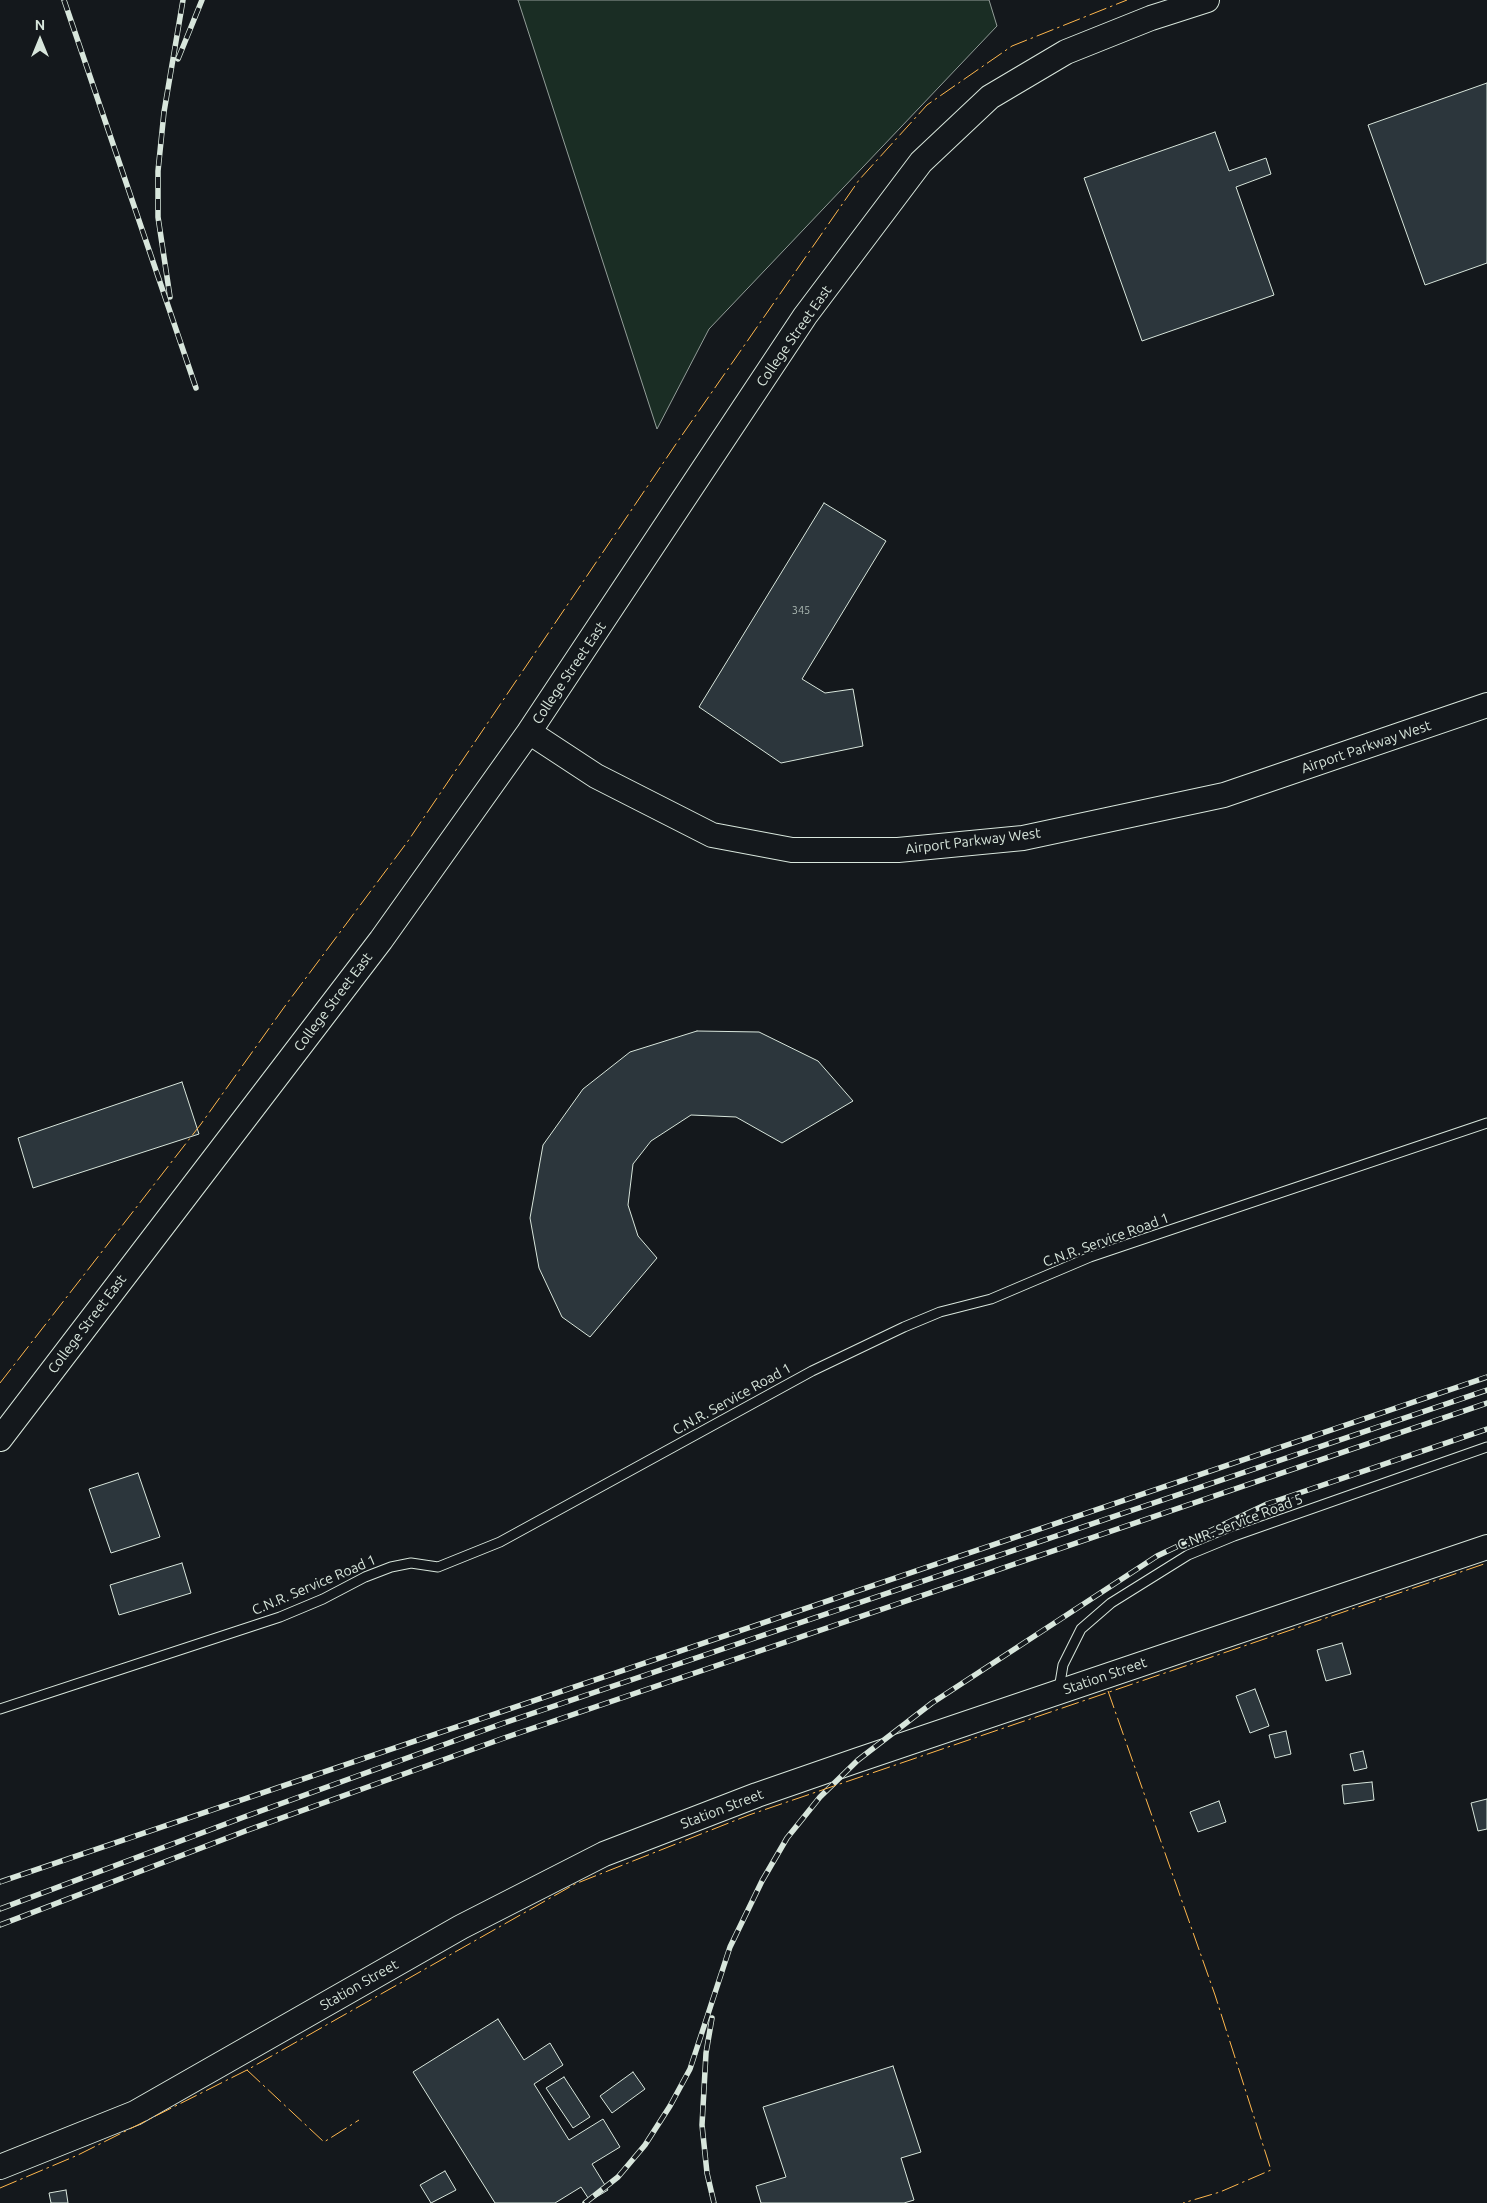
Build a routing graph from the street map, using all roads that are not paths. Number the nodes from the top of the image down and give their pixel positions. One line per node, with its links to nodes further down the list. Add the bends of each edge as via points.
1 (1207, 0): 3 (street, College Street East, via 1066,52 990,97 921,162 805,316)
2 (1487, 705): 3 (street, Airport Parkway West, via 1224,795 1023,838 898,850 792,850 712,835 596,776)
3 (529, 732): 5 (street, College Street East, via 381,940)
4 (1487, 1122): 9 (lane, C.N.R. Service Road 1, via 1090,1257 991,1300 940,1312 904,1327 812,1371 500,1542 438,1567 411,1563 391,1567 280,1617)
5 (0, 1439)
6 (1487, 1447): 8 (lane, C.N.R. Service Road 5, via 1188,1555 1111,1603 1081,1629 1064,1665)
7 (1487, 1547): 8 (street, Station Street)
8 (1059, 1692): 10 (street, Station Street, via 756,1795 604,1854 461,1926 136,2113)
9 (0, 1709)
10 (0, 2167)

